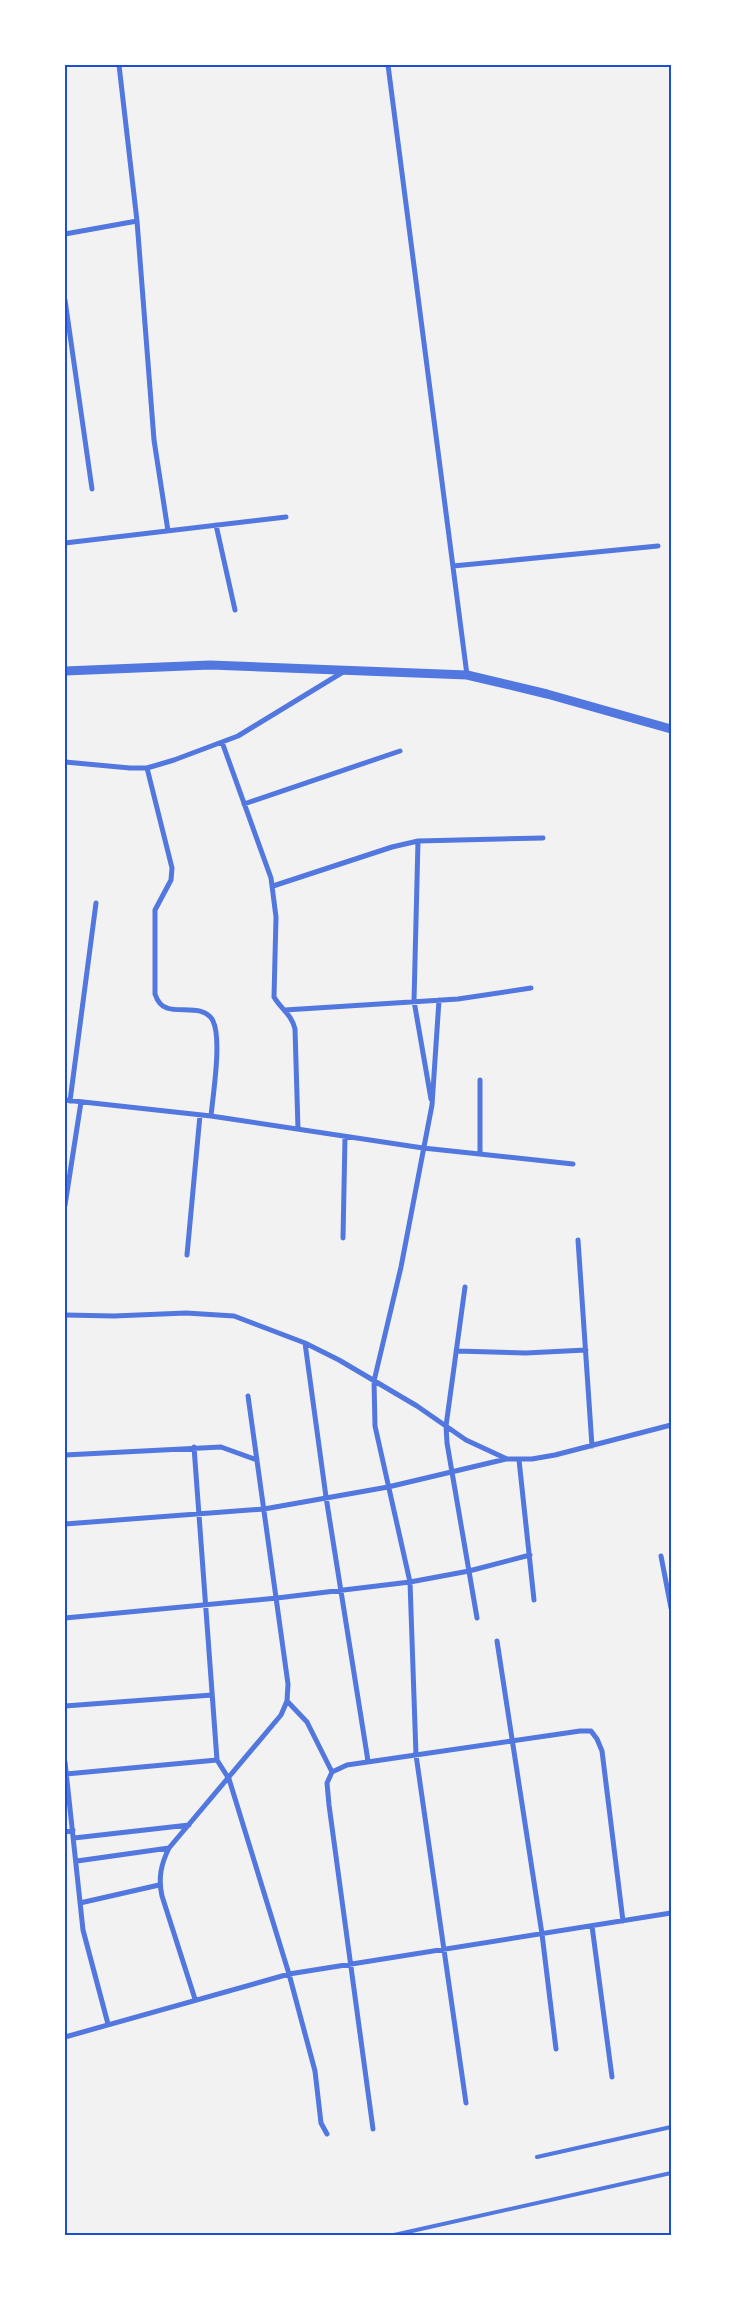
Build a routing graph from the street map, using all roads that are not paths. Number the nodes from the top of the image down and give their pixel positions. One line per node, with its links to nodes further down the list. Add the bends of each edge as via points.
1 (118, 65): 3 (street)
2 (388, 65): 12 (street)
3 (137, 220): 4 (street); 9 (street, via 154,440)
4 (65, 234)
5 (65, 300): 6 (street)
6 (92, 489)
7 (286, 517): 8 (street)
8 (216, 525): 9 (street); 13 (street)
9 (168, 531): 10 (street)
10 (65, 543)
11 (658, 546): 12 (street)
12 (453, 566): 16 (street)
13 (235, 610)
14 (346, 670): 15 (street, via 210,665); 16 (street); 18 (street, via 238,736)
15 (65, 671)
16 (467, 675): 17 (street)
17 (671, 729)
18 (222, 742): 21 (street); 22 (street)
19 (400, 751): 22 (street)
20 (65, 762): 21 (street)
21 (148, 768): 36 (street, via 172,868 171,880 155,910 155,994 159,1003 167,1008 191,1009 213,1020 218,1042)
22 (244, 804): 25 (street)
23 (542, 838): 24 (street)
24 (418, 841): 25 (street); 28 (street)
25 (273, 886): 30 (street, via 276,917 274,997)
26 (96, 904): 32 (street)
27 (531, 988): 29 (street)
28 (414, 1000): 29 (street); 30 (street); 34 (street)
29 (439, 1000): 34 (street)
30 (285, 1010): 37 (street, via 295,1029)
31 (480, 1080): 40 (street)
32 (67, 1100): 33 (street)
33 (81, 1102): 35 (street); 42 (street)
34 (432, 1105): 39 (street)
35 (200, 1115): 36 (street); 45 (street)
36 (211, 1116): 37 (street)
37 (298, 1130): 38 (street)
38 (346, 1137): 39 (street); 43 (street)
39 (423, 1148): 40 (street); 51 (street)
40 (480, 1154): 41 (street)
41 (573, 1164)
42 (65, 1205)
43 (343, 1238)
44 (578, 1240): 49 (street)
45 (187, 1255)
46 (465, 1287): 50 (street)
47 (65, 1315): 48 (street, via 226,1315)
48 (305, 1343): 51 (street); 63 (street)
49 (586, 1350): 50 (street, via 526,1353); 55 (street)
50 (456, 1351): 54 (street)
51 (374, 1381): 54 (street); 62 (street, via 375,1426)
52 (248, 1396): 59 (street)
53 (671, 1424): 55 (street)
54 (446, 1426): 58 (street, via 466,1440); 61 (street)
55 (592, 1446): 60 (street)
56 (194, 1447): 57 (street); 59 (street, via 221,1446); 65 (street)
57 (65, 1455)
58 (507, 1459): 60 (street); 61 (street)
59 (257, 1460): 64 (street)
60 (519, 1460): 67 (street)
61 (452, 1473): 62 (street); 69 (street)
62 (388, 1487): 63 (street); 70 (street)
63 (326, 1497): 64 (street); 71 (street)
64 (264, 1509): 65 (street); 72 (street)
65 (199, 1515): 66 (street); 74 (street)
66 (65, 1524)
67 (530, 1555): 69 (street); 73 (street)
68 (661, 1556): 75 (street)
69 (469, 1570): 70 (street); 77 (street)
70 (410, 1582): 71 (street); 83 (street)
71 (341, 1590): 72 (street); 85 (street)
72 (277, 1598): 74 (street); 80 (street, via 288,1684)
73 (534, 1600)
74 (206, 1605): 76 (street); 79 (street)
75 (671, 1608)
76 (65, 1618)
77 (477, 1618)
78 (496, 1641): 82 (street)
79 (212, 1695): 81 (street); 84 (street)
80 (287, 1701): 87 (street, via 307,1722); 89 (street, via 281,1715)
81 (65, 1706)
82 (512, 1740): 83 (street); 99 (street, via 580,1731 591,1731 597,1739 602,1750); 101 (street)
83 (416, 1755): 85 (street); 102 (street)
84 (217, 1760): 88 (street); 89 (street)
85 (368, 1761): 87 (street)
86 (65, 1762): 88 (street)
87 (332, 1772): 103 (street, via 327,1783 329,1805)
88 (66, 1774): 91 (street)
89 (229, 1779): 90 (street); 104 (street)
90 (190, 1824): 93 (street); 94 (street)
91 (73, 1830): 92 (street); 93 (street)
92 (65, 1832)
93 (74, 1838): 95 (street)
94 (169, 1848): 95 (street); 96 (street, via 160,1868)
95 (77, 1861): 97 (street)
96 (159, 1885): 97 (street); 105 (street)
97 (80, 1902): 106 (street, via 83,1930)
98 (671, 1913): 99 (street)
99 (623, 1921): 100 (street)
100 (592, 1926): 101 (street); 109 (street)
101 (542, 1934): 102 (street); 108 (street)
102 (444, 1949): 103 (street); 110 (street)
103 (351, 1964): 104 (street); 112 (street)
104 (289, 1974): 105 (street); 113 (street, via 315,2071 321,2123)
105 (195, 1999): 106 (street)
106 (108, 2024): 107 (street)
107 (65, 2037)
108 (556, 2049)
109 (612, 2077)
110 (466, 2104)
111 (671, 2127): 114 (lane)
112 (373, 2129)
113 (327, 2134)
114 (537, 2158)
115 (671, 2173): 116 (lane)
116 (394, 2235)

